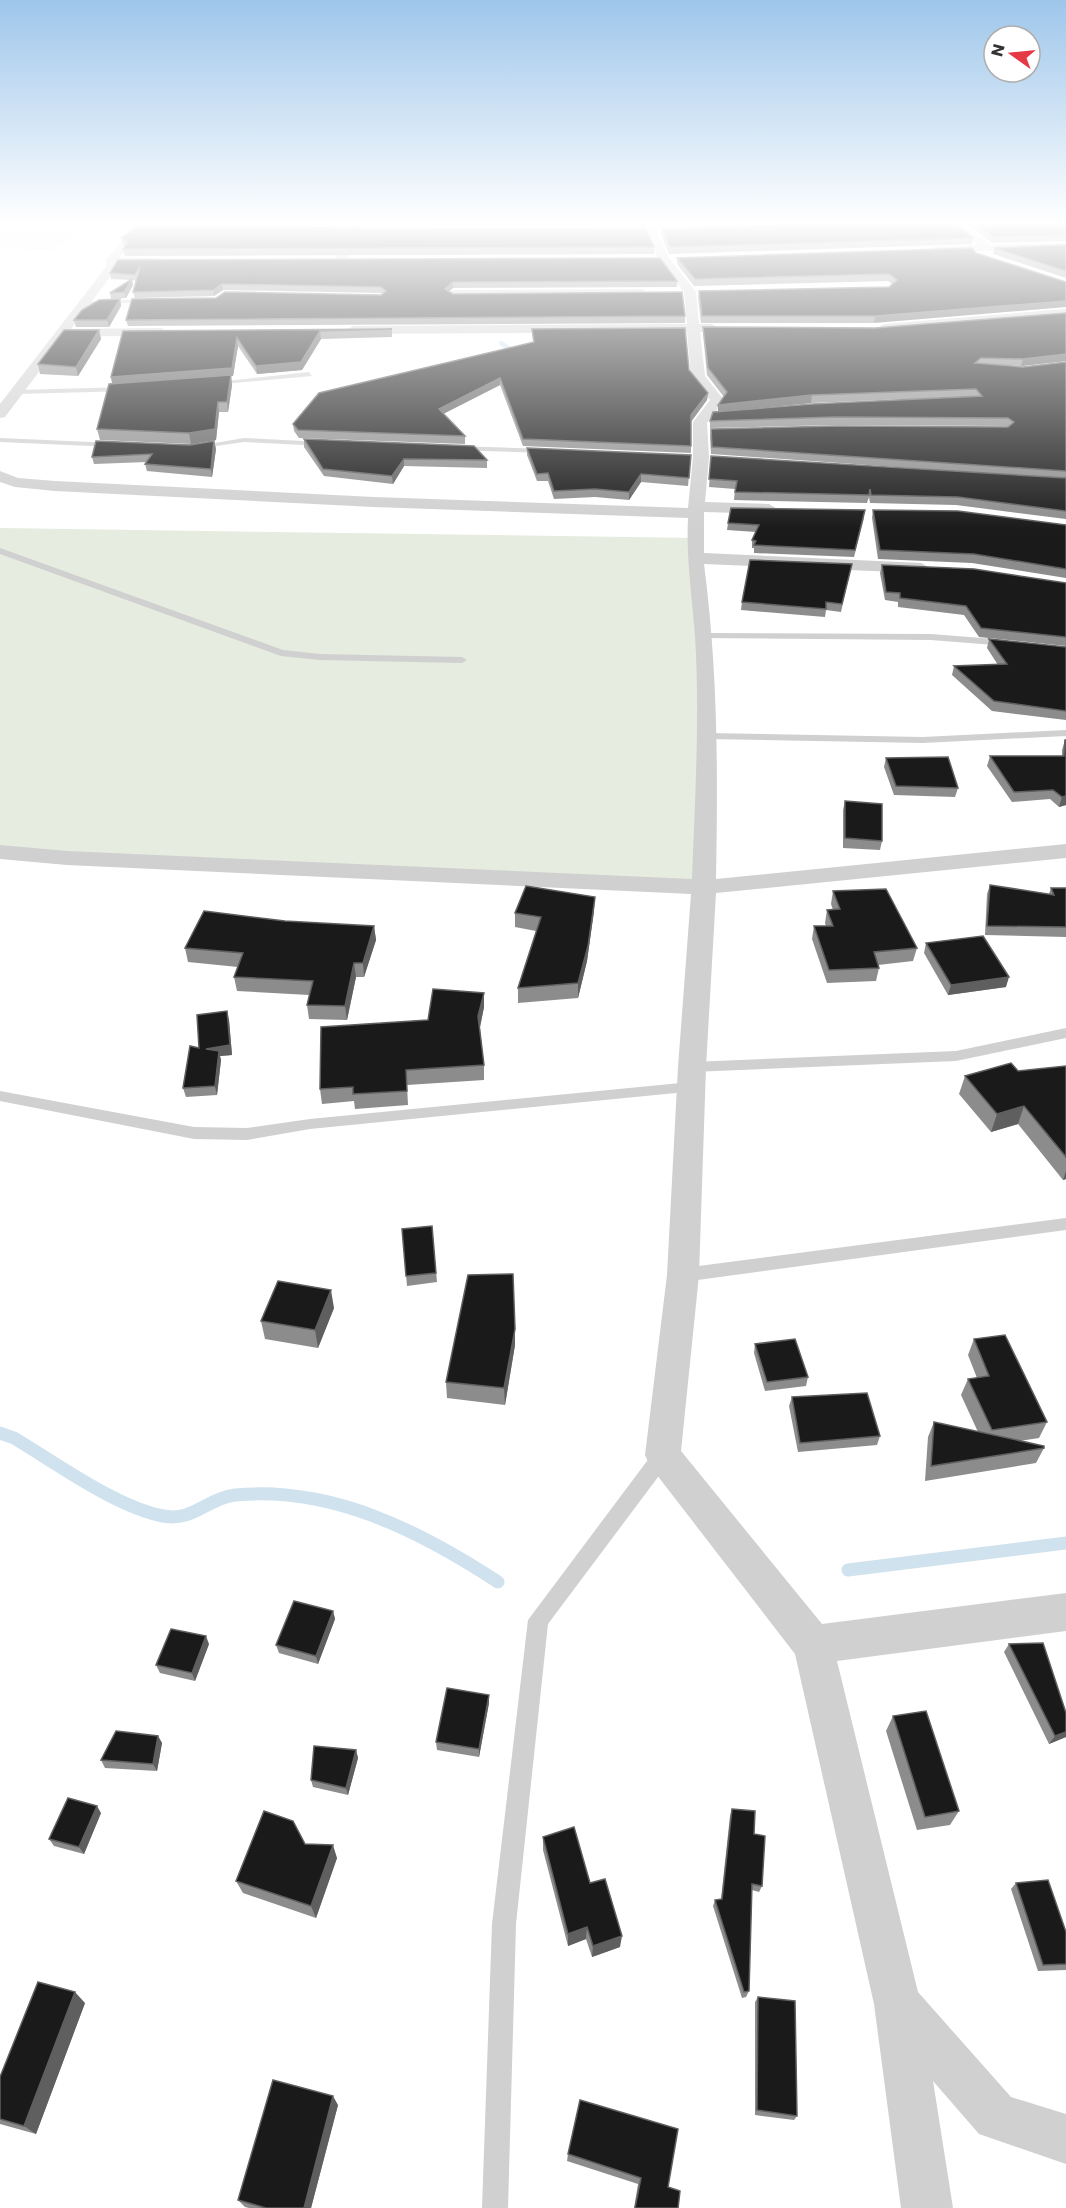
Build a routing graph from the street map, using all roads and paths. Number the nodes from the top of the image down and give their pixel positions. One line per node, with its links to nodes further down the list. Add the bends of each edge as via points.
1 (70, 324): 9 (street)
2 (694, 324): 4 (street)
3 (934, 324): 6 (street)
4 (694, 328): 5 (street); 7 (street); 22 (street, via 698,377 717,400 706,438)
5 (727, 328)
6 (874, 329)
7 (344, 330)
8 (169, 332): 9 (street)
9 (63, 333): 13 (street)
10 (309, 375): 11 (lane)
11 (198, 385)
12 (133, 389): 13 (lane)
13 (18, 392): 14 (street)
14 (0, 414)
15 (0, 440): 17 (lane)
16 (330, 444): 18 (lane, via 244,440)
17 (120, 445)
18 (179, 448)
19 (450, 448): 20 (lane)
20 (557, 452)
21 (0, 476): 22 (street, via 15,482 111,489)
22 (696, 510): 23 (street); 25 (street)
23 (787, 510)
24 (0, 551): 29 (lane, via 281,653)
25 (695, 558): 26 (street); 27 (street)
26 (938, 568)
27 (704, 636): 28 (lane, via 931,637); 31 (street)
28 (1017, 644)
29 (462, 660)
30 (1066, 733): 31 (lane, via 923,740)
31 (708, 736): 34 (street)
32 (1066, 851): 34 (street)
33 (0, 852): 34 (street)
34 (704, 886): 36 (street)
35 (1066, 1033): 36 (lane, via 956,1056)
36 (691, 1077): 37 (lane, via 247,1134 194,1133); 39 (street)
37 (0, 1096)
38 (1066, 1224): 39 (lane)
39 (683, 1275): 40 (street)
40 (663, 1455): 42 (street); 45 (lane, via 538,1620 504,1924)
41 (1066, 1612): 42 (street)
42 (813, 1645): 43 (street)
43 (897, 2004): 44 (street, via 996,2117); 46 (street)
44 (1066, 2139)
45 (495, 2208)
46 (927, 2208)

